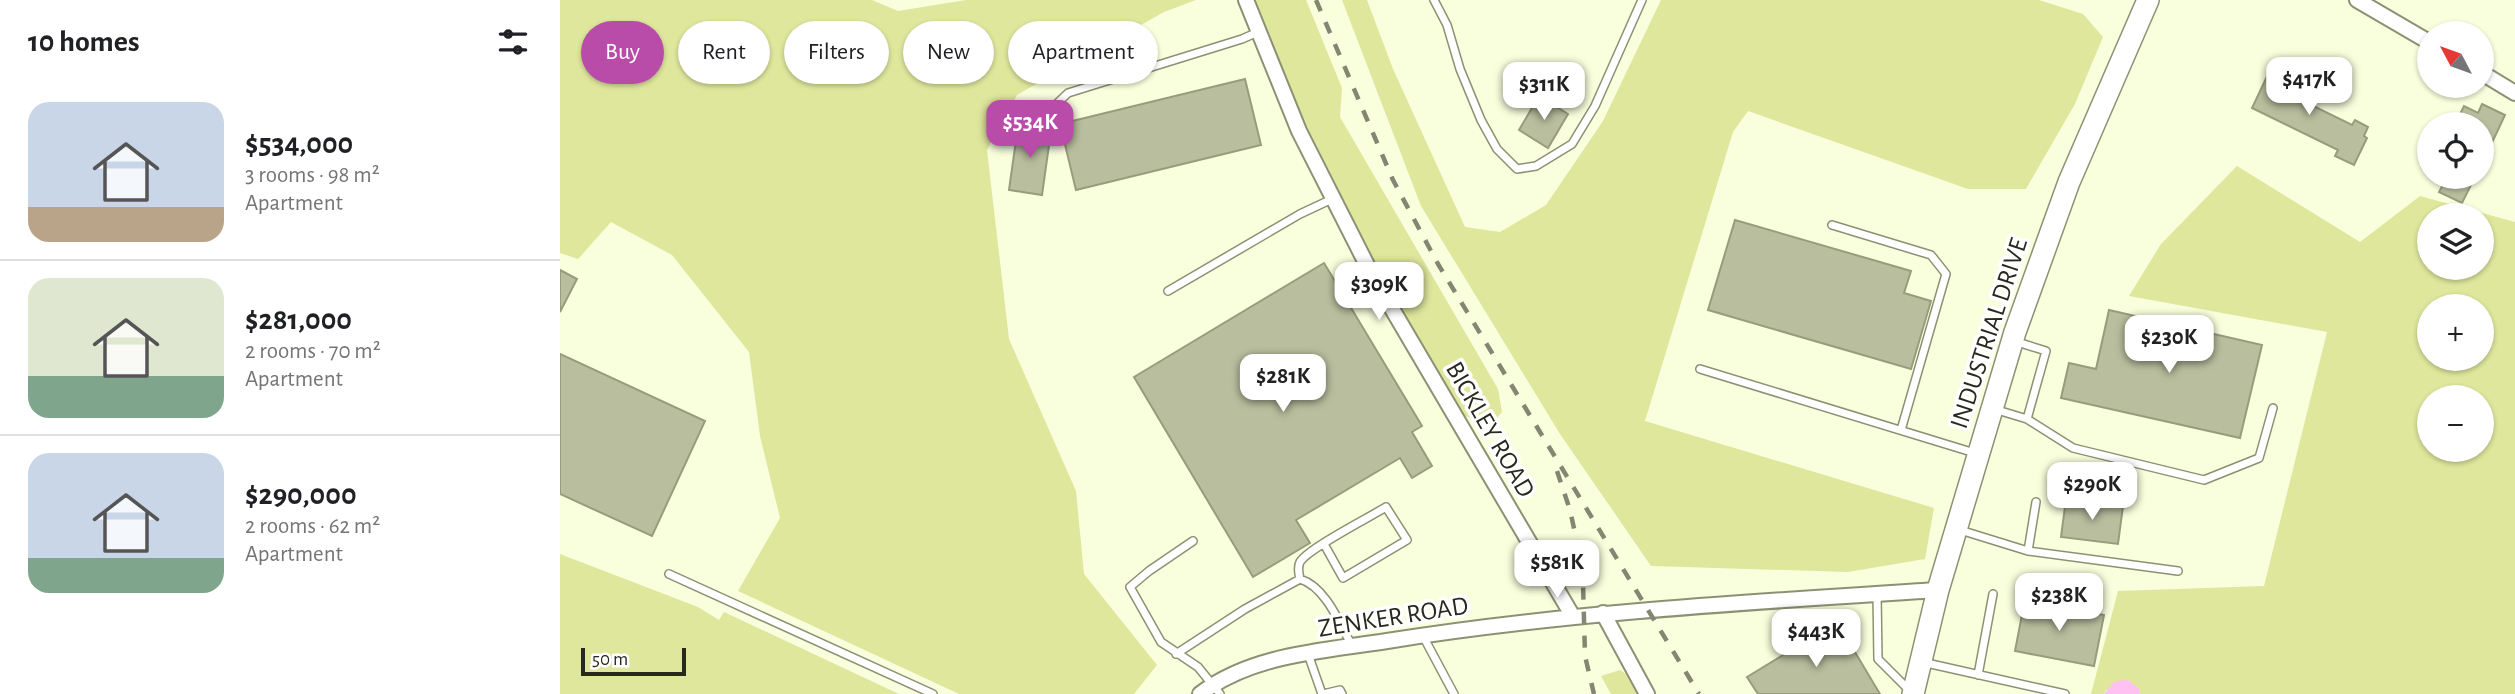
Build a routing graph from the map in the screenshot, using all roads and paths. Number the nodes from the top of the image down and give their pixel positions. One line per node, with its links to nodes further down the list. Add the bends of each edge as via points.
1 (1246, 0): 6 (street, BICKLEY ROAD)
2 (1434, 0): 3 (lane, via 1481,120 1497,149 1517,169 1536,166 1572,144 1595,106)
3 (1642, 0)
4 (2148, 0): 14 (street, INDUSTRIAL DRIVE, via 2064,195)
5 (2357, 0): 7 (street)
6 (1258, 32): 10 (lane, via 1068,93); 11 (street, BICKLEY ROAD)
7 (2417, 35)
8 (2494, 80): 9 (street)
9 (2515, 93)
10 (1046, 114)
11 (1332, 199): 13 (lane); 33 (street, BICKLEY ROAD)
12 (1832, 225): 19 (lane, via 1931,255 1946,274)
13 (1168, 291)
14 (2012, 340): 16 (street, INDUSTRIAL DRIVE); 18 (lane, via 2046,351)
15 (1700, 369): 19 (lane)
16 (1992, 408): 18 (lane); 20 (street, INDUSTRIAL DRIVE)
17 (2273, 408): 18 (lane, via 2259,458 2204,480 2073,449)
18 (2027, 419)
19 (1901, 430): 20 (lane)
20 (1978, 454): 22 (street, INDUSTRIAL DRIVE)
21 (2036, 502): 25 (lane)
22 (1956, 528): 25 (lane); 29 (street, INDUSTRIAL DRIVE)
23 (1193, 541): 36 (lane, via 1130,587 1161,642)
24 (1324, 544): 24 (lane, via 1386,507 1407,540 1343,578); 28 (lane, via 1301,561)
25 (2028, 551): 26 (lane)
26 (2178, 571)
27 (669, 574): 41 (lane)
28 (1300, 579): 35 (lane, via 1326,600); 36 (lane)
29 (1938, 590): 30 (street, ZENKER ROAD); 38 (street, INDUSTRIAL DRIVE)
30 (1877, 594): 32 (street, ZENKER ROAD); 47 (lane, via 1878,659)
31 (1993, 594): 39 (lane)
32 (1603, 613): 33 (street, ZENKER ROAD); 46 (street)
33 (1572, 615): 34 (street, ZENKER ROAD)
34 (1422, 635): 35 (street, ZENKER ROAD); 45 (lane)
35 (1352, 646): 37 (street, ZENKER ROAD)
36 (1176, 654): 40 (lane, via 1198,667)
37 (1308, 654): 40 (street, ZENKER ROAD, via 1254,667); 43 (lane)
38 (1921, 662): 39 (lane); 47 (street, INDUSTRIAL DRIVE)
39 (1978, 675): 48 (lane)
40 (1217, 689): 42 (street, ZENKER ROAD)
41 (933, 694)
42 (1200, 694)
43 (1322, 694): 44 (lane, via 1340,690)
44 (1342, 694)
45 (1454, 694)
46 (1647, 694)
47 (1913, 694)
48 (2065, 694)

